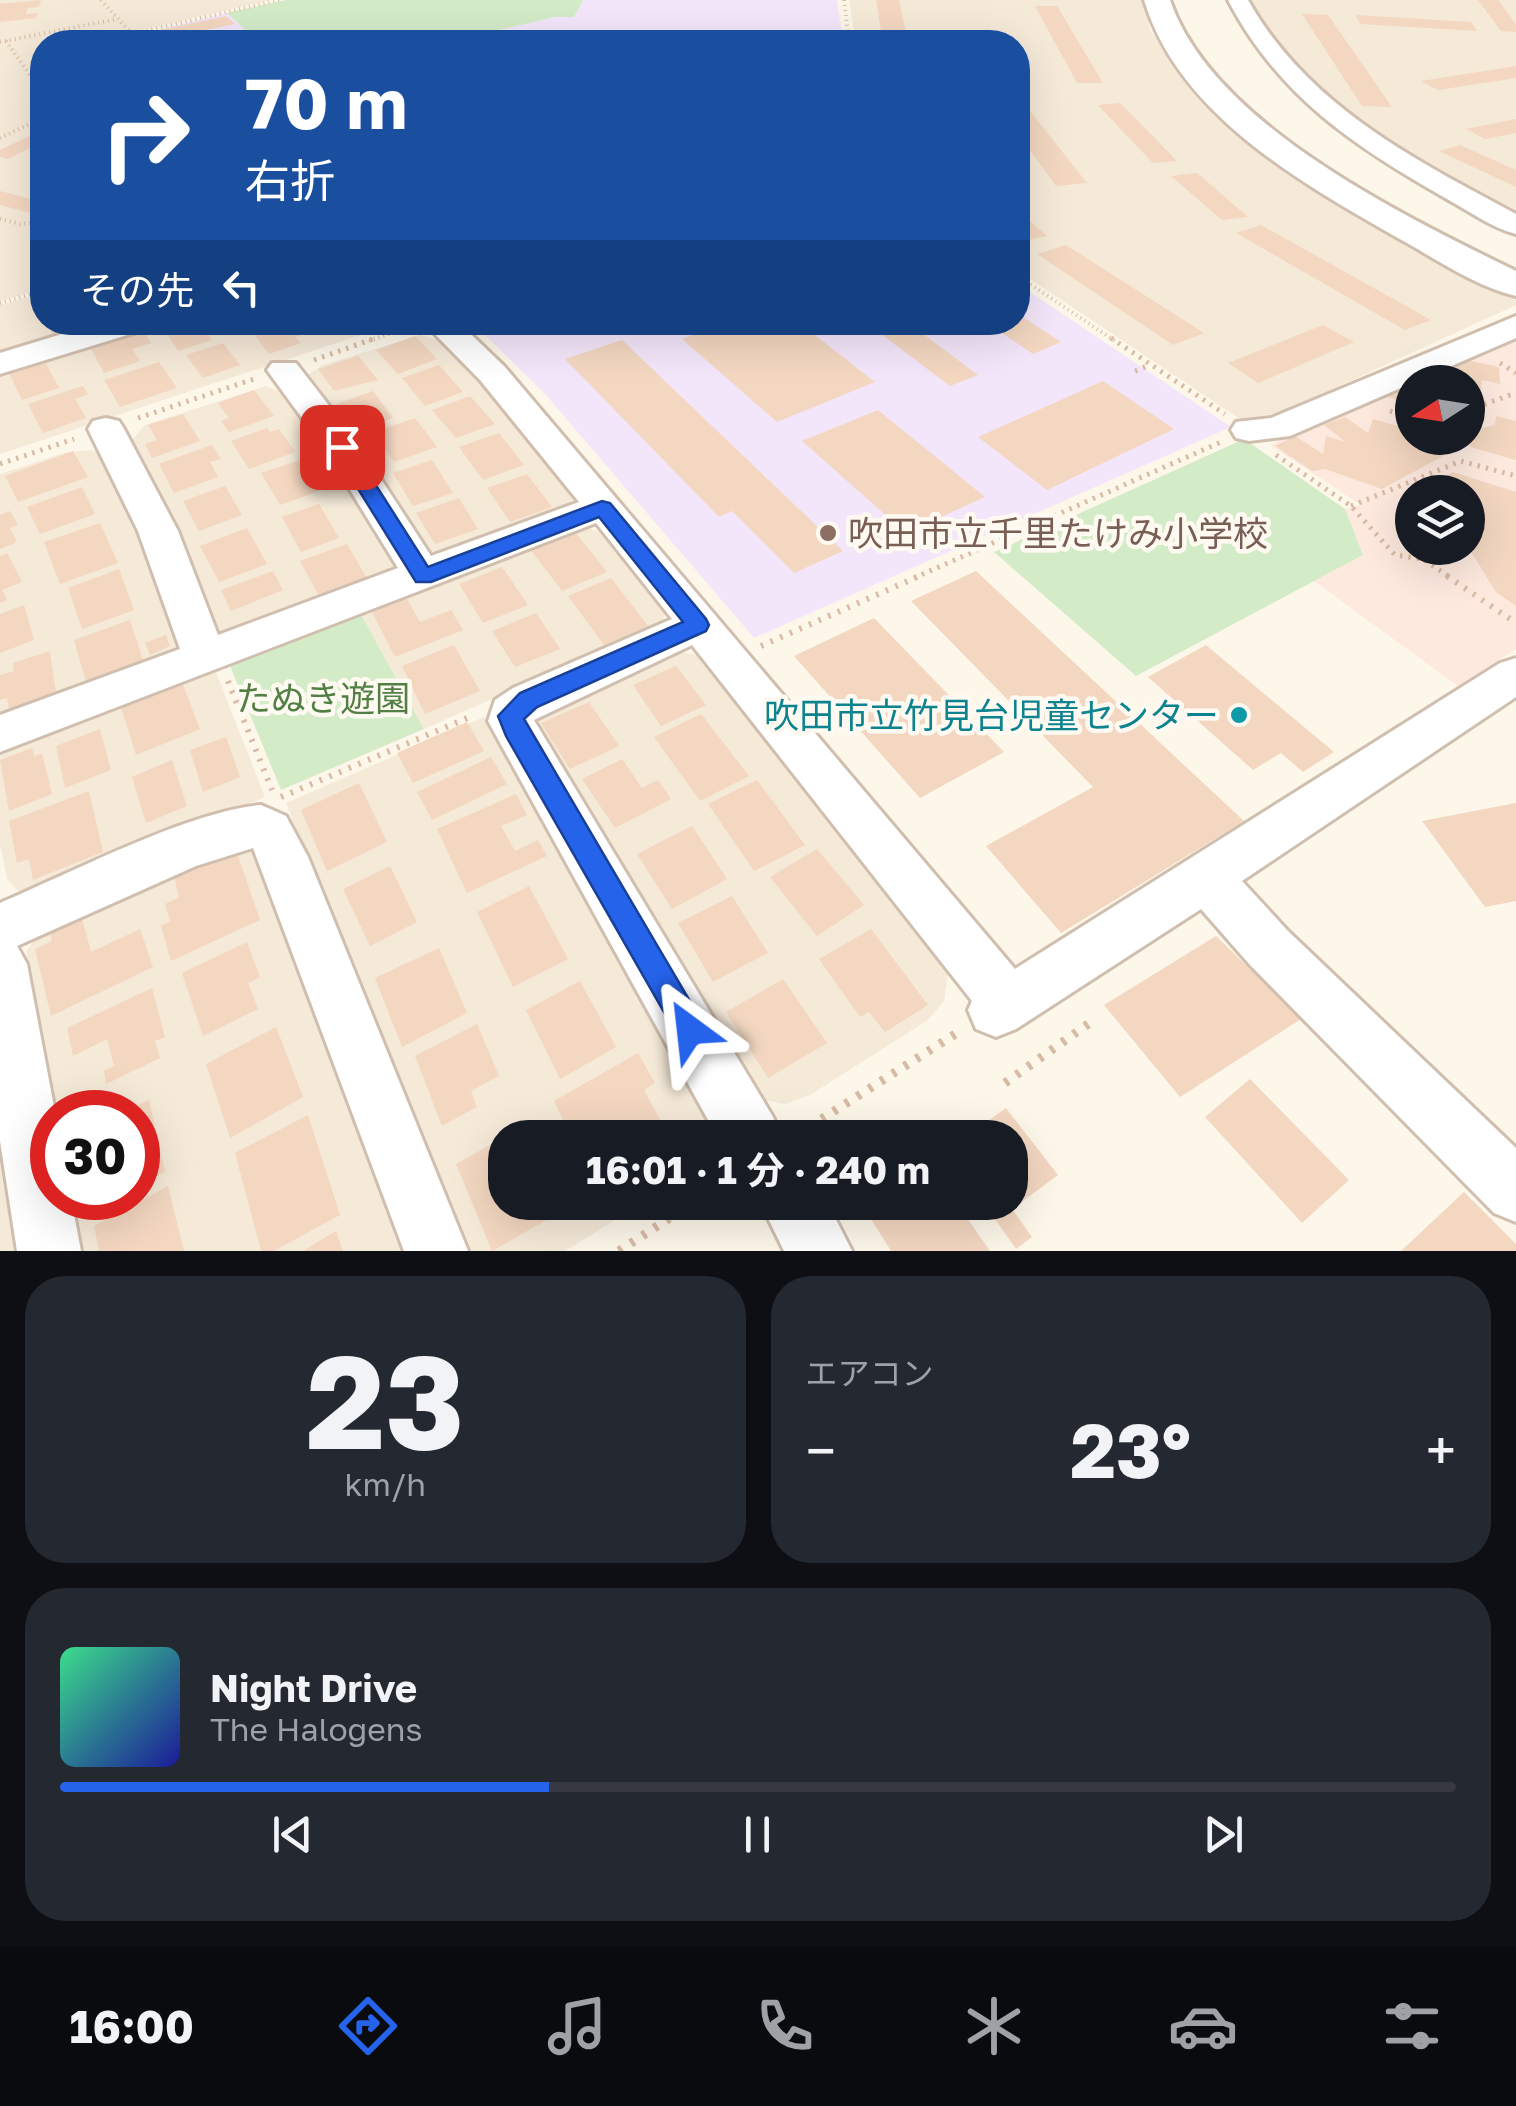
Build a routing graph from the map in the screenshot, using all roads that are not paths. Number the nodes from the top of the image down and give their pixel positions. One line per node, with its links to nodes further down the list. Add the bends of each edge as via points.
1 (1157, 0): 6 (street, via 1171,38 1208,86 1251,125 1386,216)
2 (1180, 0): 5 (street, via 1198,40 1276,122 1408,210)
3 (1238, 0): 4 (street, via 1250,30 1340,116 1418,171)
4 (1516, 225)
5 (1516, 267)
6 (1516, 285)
7 (1516, 326): 13 (street, via 1278,428)
8 (94, 335): 10 (street)
9 (452, 335): 14 (street, via 522,407)
10 (0, 364)
11 (284, 370): 15 (street, via 334,435)
12 (106, 429): 17 (street, via 158,531)
13 (1249, 430)
14 (602, 508): 15 (street); 16 (street)
15 (424, 577): 17 (street)
16 (698, 625): 20 (street, via 1002,1006); 23 (street, via 511,712 514,730)
17 (205, 657): 19 (street)
18 (1516, 676): 20 (street)
19 (0, 734)
20 (1206, 878): 24 (street)
21 (0, 928): 27 (street, via 215,836 258,824 266,828)
22 (0, 964): 26 (street)
23 (742, 1120)
24 (1516, 1192)
25 (802, 1220): 28 (street)
26 (49, 1251)
27 (436, 1251)
28 (820, 1251)

